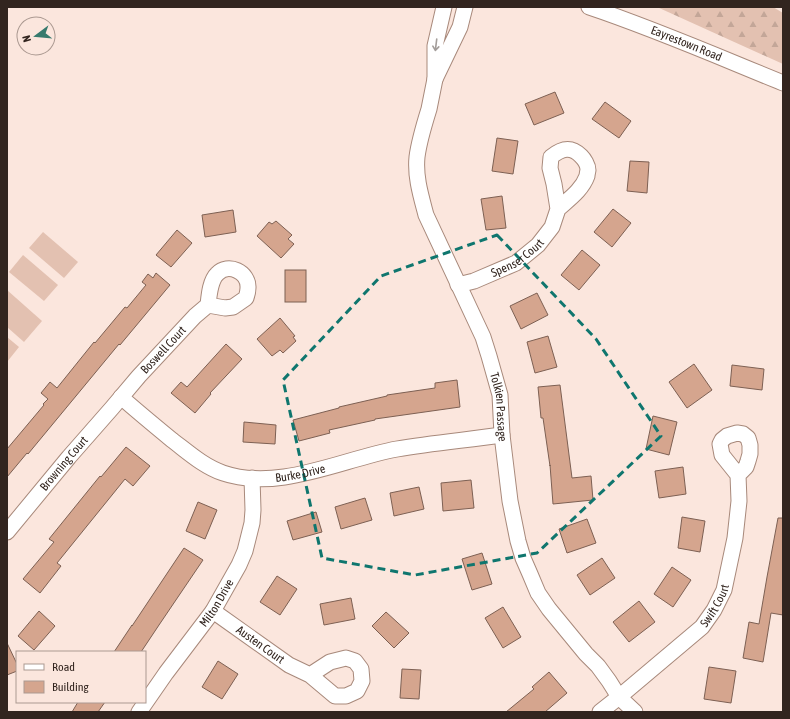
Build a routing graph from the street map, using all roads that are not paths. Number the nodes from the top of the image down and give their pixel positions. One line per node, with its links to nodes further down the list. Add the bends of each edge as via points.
1 (444, 7): 4 (street, Tolkien Passage, one-way to 4, via 436,46)
2 (465, 7): 4 (street, Tolkien Passage, via 460,27)
3 (589, 7): 5 (street, Eayrestown Road, via 666,35)
4 (435, 79): 7 (street, Tolkien Passage, via 420,138 418,177 426,215)
5 (783, 83)
6 (558, 209): 7 (street, Spenser Court, via 552,227 538,245 516,263)
7 (458, 285): 10 (street, Tolkien Passage, via 483,337 489,356 500,396)
8 (208, 305): 9 (street, Boswell Court)
9 (121, 397): 12 (street, Burke Drive, via 194,458 223,473); 13 (street, Browning Court)
10 (502, 435): 12 (street, Burke Drive, via 397,449 282,478); 16 (street, Tolkien Passage, via 514,521 523,558 538,592 549,609 598,666)
11 (738, 475): 16 (street, Swift Court, via 740,501 735,538 724,590 714,610 702,627)
12 (252, 478): 14 (street, Milton Drive, via 252,523 245,551)
13 (7, 532)
14 (213, 611): 15 (street, Austen Court, via 289,665); 17 (street, Milton Drive)
15 (310, 675)
16 (619, 697): 20 (street, Swift Court); 21 (street, Tolkien Passage)
17 (146, 702)
18 (145, 703): 19 (street, Milton Drive)
19 (139, 712)
20 (600, 712)
21 (635, 712)

